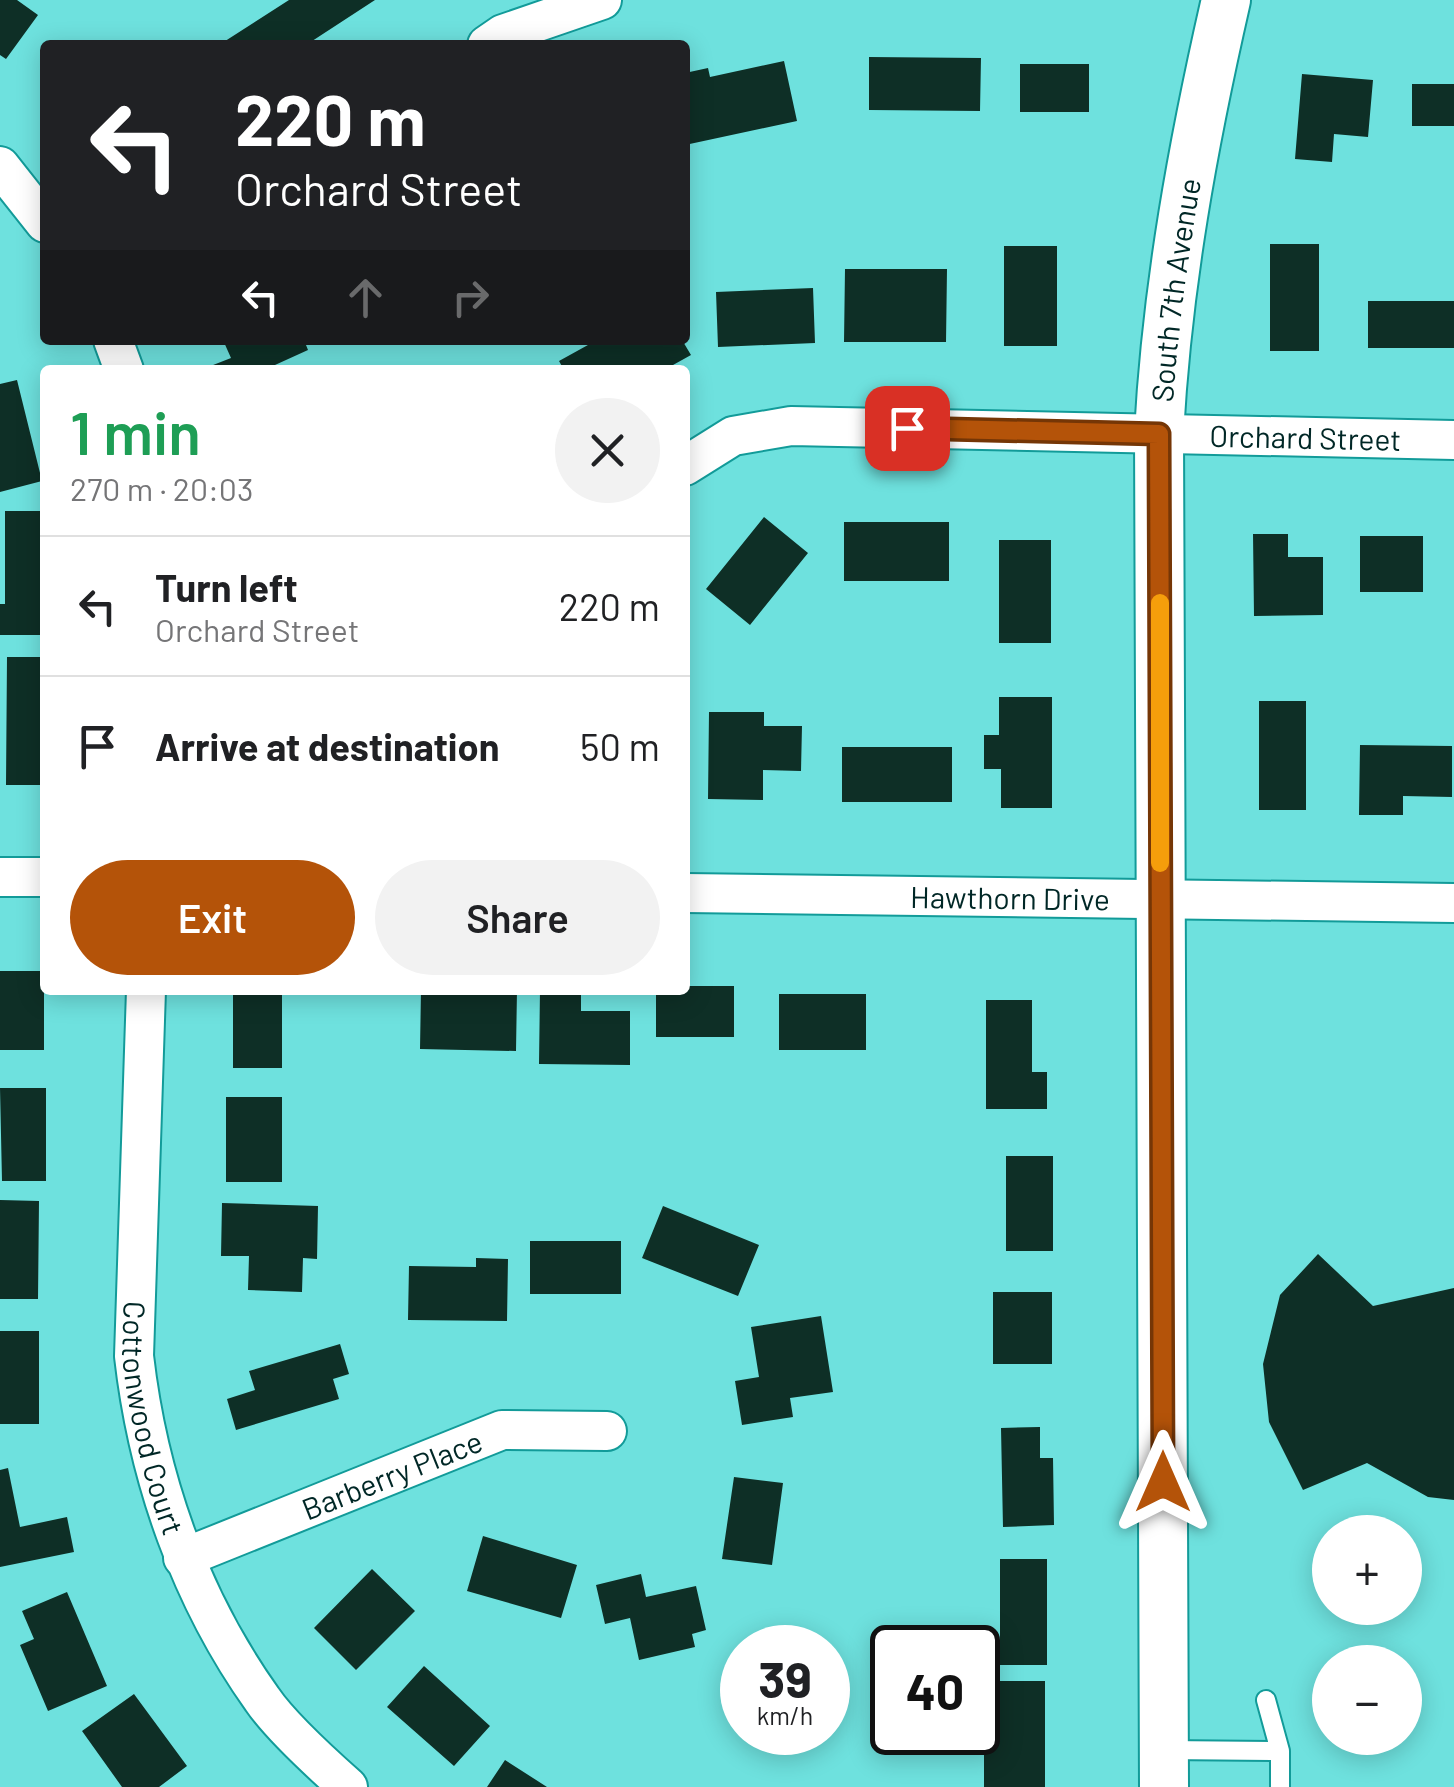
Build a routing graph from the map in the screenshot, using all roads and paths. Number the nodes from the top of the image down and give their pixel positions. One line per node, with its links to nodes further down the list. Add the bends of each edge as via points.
1 (602, 0): 3 (street)
2 (1226, 0): 6 (street, South 7th Avenue, via 1173,268)
3 (494, 26)
4 (0, 166): 5 (street)
5 (40, 217)
6 (1159, 434): 7 (street, Orchard Street); 8 (street, Orchard Street, via 792,426 733,436); 12 (street, South 7th Avenue)
7 (1454, 440)
8 (690, 463)
9 (0, 876): 10 (street)
10 (40, 878)
11 (690, 894): 12 (street, Hawthorn Drive)
12 (1161, 900): 13 (street, Hawthorn Drive); 19 (street, South 7th Avenue)
13 (1454, 902)
14 (146, 995): 16 (street, Cottonwood Court, via 134,1356 144,1428)
15 (607, 1431): 16 (street, Barberry Place, via 502,1430)
16 (184, 1558): 20 (street, Cottonwood Court, via 263,1702)
17 (1266, 1700): 18 (lane)
18 (1280, 1751): 19 (lane); 21 (lane)
19 (1164, 1768)
20 (348, 1787)
21 (1280, 1787)

